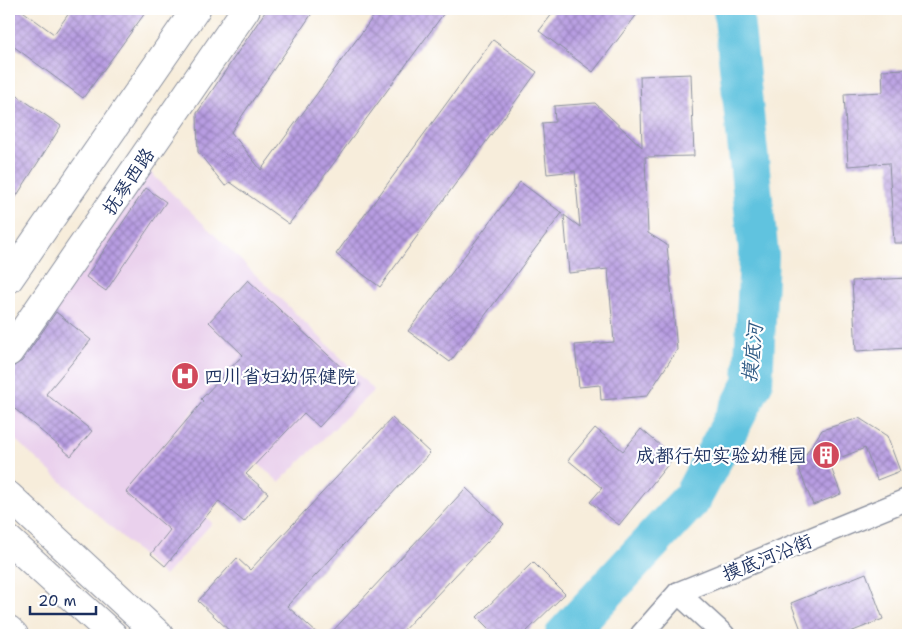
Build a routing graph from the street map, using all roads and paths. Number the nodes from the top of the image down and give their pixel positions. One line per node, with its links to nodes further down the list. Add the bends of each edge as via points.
1 (196, 9): 3 (main road)
2 (246, 9): 4 (main road, 抚琴西路)
3 (9, 279)
4 (9, 352)
5 (9, 496): 12 (main road)
6 (908, 499): 8 (street, 摸底河沿街)
7 (9, 540): 11 (main road)
8 (678, 593): 13 (street, 摸底河沿街); 14 (street)
9 (9, 630): 10 (main road)
10 (14, 635)
11 (113, 635)
12 (159, 635)
13 (641, 635)
14 (724, 635)

